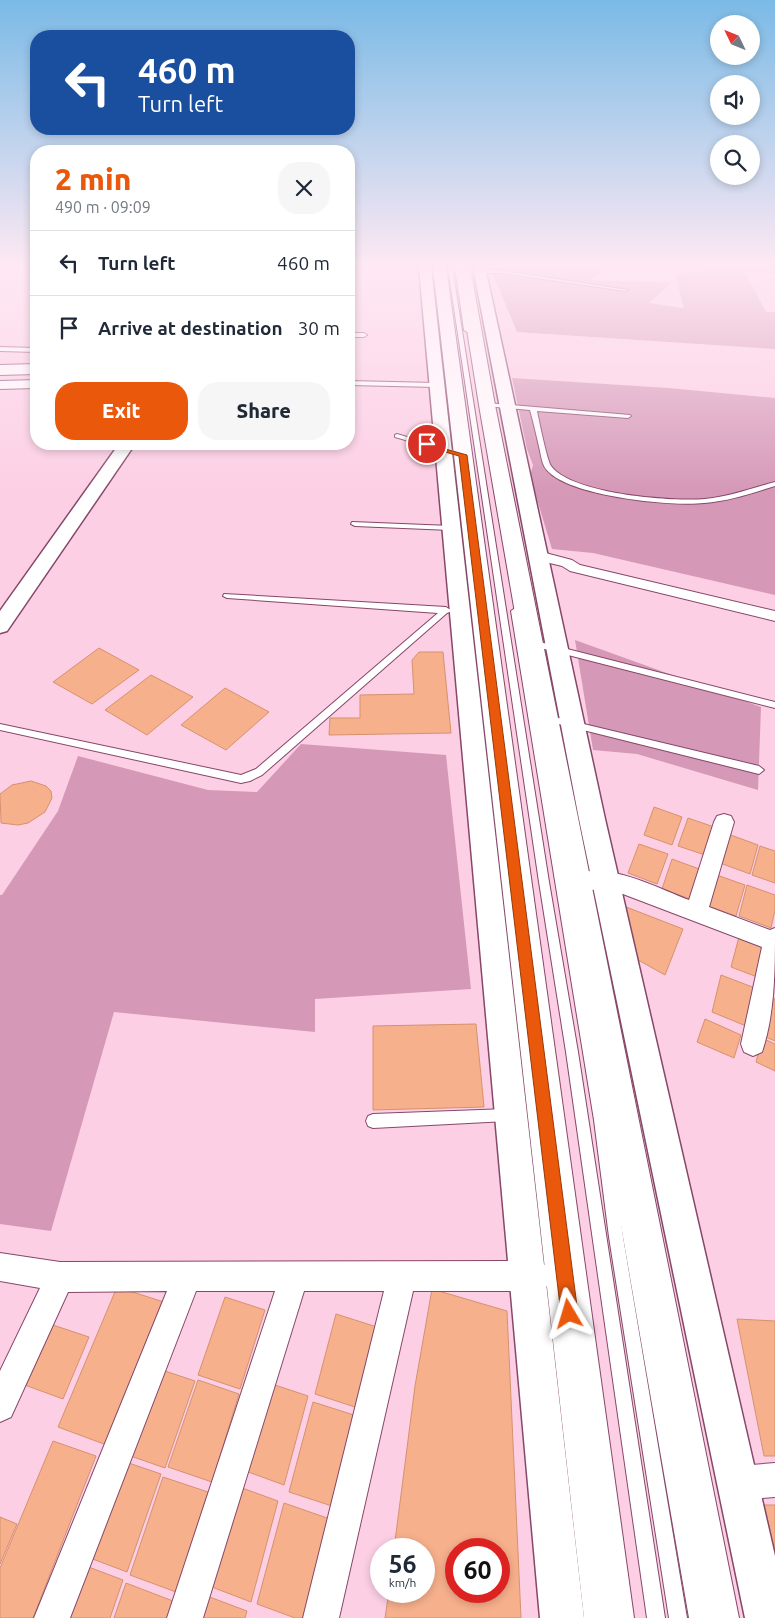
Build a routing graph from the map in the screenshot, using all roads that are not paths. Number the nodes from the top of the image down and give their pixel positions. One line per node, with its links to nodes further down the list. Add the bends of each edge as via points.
1 (440, 343): 15 (street)
2 (440, 343): 20 (main road)
3 (464, 343): 58 (lane)
4 (467, 343): 59 (lane, via 501,519)
5 (482, 343): 16 (main road)
6 (0, 349): 7 (lane)
7 (30, 350)
8 (0, 359): 9 (main road)
9 (30, 359)
10 (30, 369): 11 (main road)
11 (0, 370)
12 (355, 383): 15 (lane)
13 (30, 384): 14 (street)
14 (0, 385)
15 (436, 385): 20 (street)
16 (509, 407): 17 (lane); 21 (lane, via 552,472 592,490 696,502); 24 (street); 31 (main road)
17 (628, 416)
18 (397, 436): 20 (lane)
19 (123, 450): 30 (street)
20 (453, 452): 23 (street); 28 (main road)
21 (775, 484)
22 (354, 524): 23 (lane)
23 (451, 528): 28 (street)
24 (538, 556): 25 (street); 31 (street)
25 (567, 563): 27 (street, via 580,560); 29 (street, via 576,568)
26 (227, 596): 28 (lane)
27 (775, 606)
28 (466, 611): 34 (lane, via 248,778); 41 (street); 45 (main road)
29 (775, 616)
30 (0, 626)
31 (544, 646): 32 (lane); 33 (main road)
32 (775, 705)
33 (559, 721): 35 (lane); 37 (main road)
34 (0, 727)
35 (759, 770)
36 (724, 822): 38 (street)
37 (591, 881): 38 (street, via 625,885); 52 (street); 60 (main road)
38 (696, 913): 39 (street)
39 (775, 940): 40 (street)
40 (753, 1044)
41 (511, 1115): 42 (lane); 44 (street)
42 (373, 1121)
43 (0, 1268): 46 (street)
44 (527, 1276): 45 (street); 49 (street); 56 (street)
45 (564, 1276): 57 (main road)
46 (60, 1277): 47 (street); 50 (street)
47 (187, 1277): 48 (street); 53 (street)
48 (294, 1277): 49 (street); 54 (street)
49 (402, 1277): 55 (street)
50 (0, 1406)
51 (775, 1480): 52 (street)
52 (739, 1483): 61 (street)
53 (52, 1618)
54 (186, 1618)
55 (321, 1618)
56 (562, 1618)
57 (609, 1618)
58 (656, 1618)
59 (678, 1618)
60 (714, 1618)
61 (767, 1618)

